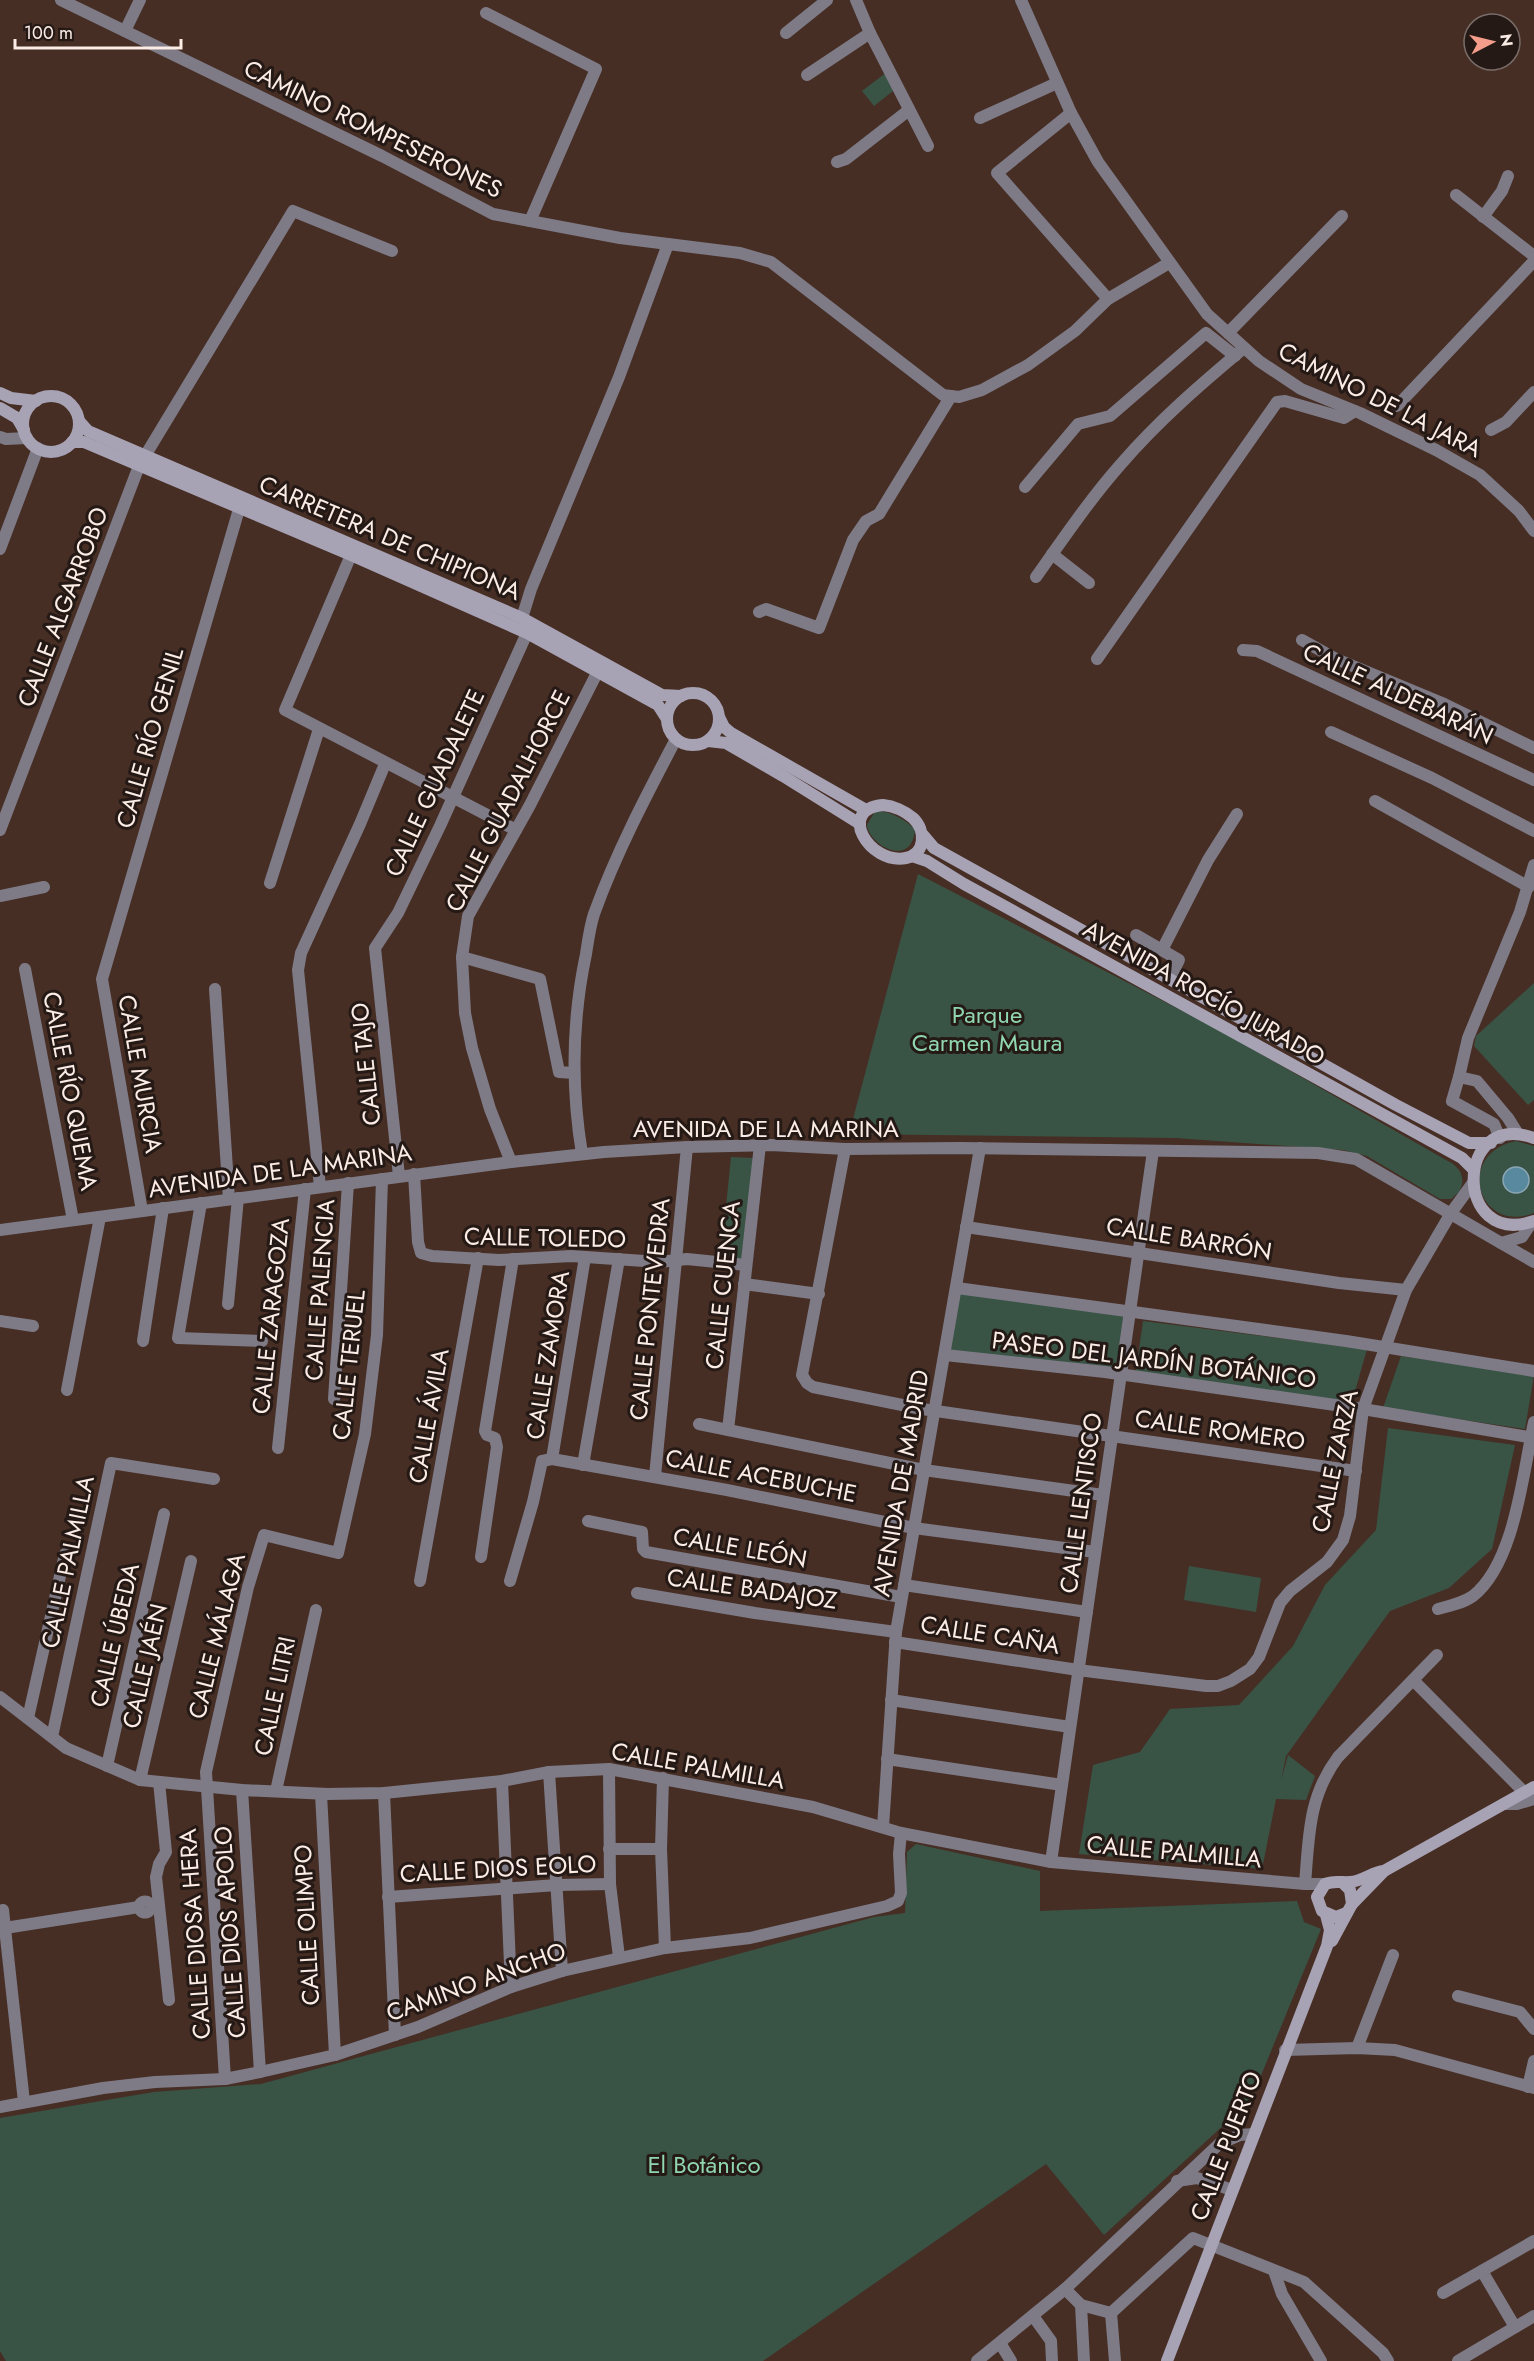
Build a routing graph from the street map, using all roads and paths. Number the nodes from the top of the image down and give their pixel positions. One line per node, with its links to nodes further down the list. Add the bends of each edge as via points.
1 (61, 0): 7 (street, CAMINO ROMPESERONES)
2 (140, 0): 7 (street)
3 (827, 0): 8 (street)
4 (856, 0): 9 (street)
5 (1022, 0): 11 (street, CAMINO DE LA JARA)
6 (486, 13): 21 (street, via 596,69)
7 (125, 31): 21 (street, CAMINO ROMPESERONES, via 494,214)
8 (786, 33)
9 (870, 33): 10 (street); 12 (street)
10 (807, 75)
11 (1057, 83): 13 (street, CAMINO DE LA JARA); 14 (street)
12 (909, 110): 15 (street); 16 (street)
13 (1071, 113): 26 (street, CAMINO DE LA JARA, via 1098,162); 27 (street, via 997,173)
14 (980, 118)
15 (928, 146)
16 (837, 162)
17 (1508, 176): 20 (street)
18 (1456, 195): 20 (street)
19 (1342, 216): 28 (street)
20 (1483, 217): 24 (street)
21 (530, 221): 22 (street, CAMINO ROMPESERONES)
22 (668, 244): 32 (street, CAMINO ROMPESERONES, via 740,253 771,262 936,390); 53 (street)
23 (392, 251): 43 (street, CALLE ALGARROBO, via 293,211)
24 (1534, 256)
25 (1534, 261): 34 (street)
26 (1169, 263): 27 (street); 28 (street, CAMINO DE LA JARA, via 1207,314)
27 (1108, 298): 32 (street, via 1075,331 1028,365 982,390)
28 (1228, 333): 29 (street, CAMINO DE LA JARA)
29 (1240, 352): 36 (street, CAMINO DE LA JARA, via 1301,388); 44 (street, via 1206,333 1110,416 1078,424); 48 (street, via 1182,401 1121,463)
30 (1534, 392): 38 (street, via 1506,422)
31 (0, 393): 33 (main road)
32 (951, 396): 52 (street, via 879,514 866,521 853,540 819,628 766,609)
33 (36, 401): 37 (main road, via 48,396 60,398 75,410); 39 (main road, via 24,417)
34 (1396, 406)
35 (0, 408): 39 (main road, via 17,418)
36 (1354, 411): 46 (street, CAMINO DE LA JARA, via 1480,476 1519,511); 57 (street, via 1344,418 1277,402)
37 (79, 421): 41 (main road); 43 (main road, CARRETERA DE CHIPIONA, via 88,431)
38 (1491, 430)
39 (26, 434): 40 (street); 42 (main road)
40 (0, 437)
41 (72, 442): 42 (main road, via 56,451); 43 (main road, CARRETERA DE CHIPIONA, via 84,442)
42 (38, 448): 47 (street)
43 (142, 461): 45 (main road, CARRETERA DE CHIPIONA); 53 (main road, CARRETERA DE CHIPIONA); 74 (street, CALLE ALGARROBO)
44 (1026, 487)
45 (239, 509): 49 (main road, CARRETERA DE CHIPIONA); 90 (street, CALLE RÍO GENIL)
46 (1534, 531)
47 (0, 549)
48 (1052, 554): 50 (street); 51 (street)
49 (351, 555): 54 (main road, CARRETERA DE CHIPIONA); 62 (street, via 285,710)
50 (1036, 577)
51 (1089, 582)
52 (759, 612)
53 (522, 618): 59 (main road, CARRETERA DE CHIPIONA, via 662,695)
54 (527, 633): 58 (main road, CARRETERA DE CHIPIONA); 69 (street, CALLE GUADALETE)
55 (1302, 640): 66 (street)
56 (1243, 650): 68 (street, CALLE ALDEBARÁN, via 1257,651)
57 (1097, 659)
58 (598, 670): 61 (main road, CARRETERA DE CHIPIONA, via 658,705); 75 (street, CALLE GUADALHORCE)
59 (681, 696): 60 (main road, via 706,696); 61 (main road, via 671,705)
60 (719, 717): 65 (main road, via 717,730); 71 (main road, via 731,733)
61 (667, 719): 64 (main road)
62 (319, 729): 67 (street); 80 (street)
63 (1331, 732): 76 (street)
64 (676, 739): 65 (main road, via 688,745); 92 (street, via 617,856 594,916 578,990)
65 (708, 741): 73 (main road, via 726,743)
66 (1534, 748)
67 (385, 764): 69 (street); 111 (street, via 301,953 298,970)
68 (1534, 780)
69 (453, 798): 75 (street); 85 (street, CALLE GUADALETE, via 398,913)
70 (1375, 801): 82 (street)
71 (866, 810): 73 (main road); 77 (main road, via 891,806 913,818)
72 (1238, 814): 86 (street, via 1208,860)
73 (860, 825): 78 (main road, via 869,848 899,859)
74 (0, 830)
75 (516, 830): 87 (street, CALLE GUADALHORCE, via 468,916)
76 (1534, 831)
77 (923, 835): 78 (main road, via 920,848); 89 (main road, AVENIDA ROCÍO JURADO, via 934,848)
78 (912, 856): 105 (main road, AVENIDA ROCÍO JURADO, via 1462,1158)
79 (1534, 865): 82 (street)
80 (270, 883)
81 (44, 887): 83 (street)
82 (1529, 887): 93 (street, via 1468,1038)
83 (0, 896)
84 (1136, 934): 86 (street, AVENIDA ROCÍO JURADO)
85 (375, 948): 107 (street, CALLE TAJO)
86 (1162, 950): 89 (street, AVENIDA ROCÍO JURADO, via 1179,960)
87 (462, 957): 92 (street, via 540,979 559,1072); 104 (street, CALLE GUADALHORCE, via 465,1013 472,1048)
88 (25, 969): 120 (street, CALLE RÍO QUEMA)
89 (1170, 978): 97 (main road, AVENIDA ROCÍO JURADO, via 1468,1143)
90 (102, 979): 117 (street, CALLE MURCIA)
91 (215, 989): 113 (street)
92 (574, 1073): 103 (street)
93 (1458, 1077): 94 (street, via 1477,1081); 95 (street, via 1452,1101)
94 (1496, 1104): 95 (street); 96 (street)
95 (1483, 1118): 97 (street, via 1494,1124)
96 (1528, 1135): 97 (main road, AVENIDA ROCÍO JURADO)
97 (1495, 1140): 105 (main road, via 1483,1150)
98 (760, 1145): 99 (street, AVENIDA DE LA MARINA); 101 (street, AVENIDA DE LA MARINA); 134 (street, CALLE CUENCA)
99 (687, 1147): 103 (street, AVENIDA DE LA MARINA); 132 (street, CALLE PONTEVEDRA)
100 (980, 1148): 101 (street, AVENIDA DE LA MARINA); 102 (street, AVENIDA DE LA MARINA); 123 (street, AVENIDA DE MADRID)
101 (846, 1149): 138 (street, CALLE ROMERO)
102 (1153, 1150): 118 (street, AVENIDA DE LA MARINA, via 1318,1153 1356,1159); 127 (street, CALLE LENTISCO)
103 (582, 1154): 104 (street, AVENIDA DE LA MARINA)
104 (511, 1162): 106 (street, AVENIDA DE LA MARINA)
105 (1473, 1169): 110 (main road)
106 (414, 1174): 107 (street, AVENIDA DE LA MARINA); 129 (street, CALLE TOLEDO, via 421,1253)
107 (399, 1176): 108 (street, AVENIDA DE LA MARINA)
108 (382, 1179): 109 (street, AVENIDA DE LA MARINA); 170 (street, CALLE TERUEL, via 376,1346 365,1434)
109 (348, 1183): 111 (street, AVENIDA DE LA MARINA); 150 (street, CALLE PALENCIA)
110 (1472, 1184): 114 (street, CALLE ZARZA); 122 (main road, via 1483,1209 1493,1218 1519,1225)
111 (320, 1186): 112 (street, AVENIDA DE LA MARINA)
112 (305, 1189): 113 (street, AVENIDA DE LA MARINA); 158 (street, CALLE ZARAGOZA)
113 (234, 1198): 115 (street, AVENIDA DE LA MARINA); 139 (street)
114 (1462, 1198): 118 (street, CALLE ZARZA); 121 (street)
115 (201, 1203): 116 (street, AVENIDA DE LA MARINA); 144 (street, via 178,1338)
116 (163, 1208): 117 (street, AVENIDA DE LA MARINA); 143 (street)
117 (142, 1211): 119 (street, AVENIDA DE LA MARINA)
118 (1451, 1213): 121 (street, AVENIDA DE LA MARINA); 137 (street, CALLE ZARZA)
119 (100, 1217): 120 (street, AVENIDA DE LA MARINA); 149 (street)
120 (73, 1220): 124 (street, AVENIDA DE LA MARINA)
121 (1467, 1222): 126 (street, AVENIDA DE LA MARINA)
122 (1533, 1222): 125 (street)
123 (966, 1227): 127 (street, CALLE BARRÓN); 136 (street, AVENIDA DE MADRID)
124 (0, 1231)
125 (1522, 1237): 126 (street); 133 (street)
126 (1501, 1243): 133 (street, AVENIDA DE LA MARINA)
127 (1138, 1252): 137 (street, CALLE BARRÓN); 140 (street, CALLE LENTISCO)
128 (585, 1257): 130 (street, CALLE TOLEDO); 131 (street, CALLE TOLEDO); 159 (street, CALLE ZAMORA)
129 (478, 1258): 130 (street, CALLE TOLEDO); 174 (street, CALLE ÁVILA)
130 (513, 1259): 172 (street, via 485,1431 495,1438 496,1447)
131 (619, 1259): 132 (street, CALLE TOLEDO); 160 (street)
132 (676, 1260): 134 (street, CALLE TOLEDO); 163 (street, CALLE PONTEVEDRA)
133 (1531, 1260)
134 (746, 1265): 135 (street, CALLE CUENCA)
135 (744, 1284): 138 (street); 155 (street, CALLE CUENCA)
136 (957, 1288): 140 (street, PASEO DEL JARDÍN BOTÁNICO); 146 (street, AVENIDA DE MADRID)
137 (1406, 1290): 145 (street, CALLE ZARZA)
138 (819, 1294): 152 (street, CALLE ROMERO, via 802,1375 807,1383)
139 (228, 1304)
140 (1129, 1313): 145 (street, PASEO DEL JARDÍN BOTÁNICO); 148 (street, CALLE LENTISCO)
141 (0, 1321): 142 (street)
142 (33, 1326)
143 (143, 1341)
144 (262, 1341)
145 (1385, 1349): 147 (street, PASEO DEL JARDÍN BOTÁNICO); 151 (street, CALLE ZARZA)
146 (945, 1355): 148 (street, PASEO DEL JARDÍN BOTÁNICO); 152 (street, AVENIDA DE MADRID)
147 (1534, 1371)
148 (1120, 1376): 151 (street, PASEO DEL JARDÍN BOTÁNICO); 156 (street, CALLE LENTISCO)
149 (67, 1390)
150 (334, 1399)
151 (1363, 1409): 157 (street, PASEO DEL JARDÍN BOTÁNICO); 162 (street, CALLE ZARZA)
152 (934, 1410): 156 (street, CALLE ROMERO); 161 (street, AVENIDA DE MADRID)
153 (1534, 1422): 157 (street)
154 (699, 1424): 155 (street)
155 (728, 1430): 161 (street)
156 (1112, 1435): 162 (street, CALLE ROMERO); 165 (street, CALLE LENTISCO)
157 (1532, 1438): 179 (street, via 1513,1526 1491,1573 1472,1596)
158 (278, 1448)
159 (552, 1459): 160 (street, CALLE ACEBUCHE); 175 (street, via 542,1461)
160 (583, 1466): 163 (street, CALLE ACEBUCHE)
161 (924, 1470): 165 (street); 168 (street, AVENIDA DE MADRID)
162 (1356, 1472): 183 (street, CALLE ZARZA, via 1343,1540 1327,1562 1280,1602 1250,1670 1231,1681 1206,1686)
163 (654, 1476): 168 (street, CALLE ACEBUCHE)
164 (214, 1479): 189 (street, CALLE PALMILLA, via 111,1463)
165 (1103, 1495): 169 (street, CALLE LENTISCO)
166 (164, 1514): 191 (street, CALLE ÚBEDA)
167 (588, 1521): 176 (street, CALLE LEÓN, via 642,1532 646,1552)
168 (914, 1528): 169 (street, CALLE ACEBUCHE); 176 (street, AVENIDA DE MADRID)
169 (1095, 1552): 180 (street, CALLE LENTISCO)
170 (338, 1553): 199 (street, CALLE MÁLAGA, via 264,1535 248,1587 206,1772)
171 (65, 1554): 187 (street)
172 (482, 1557)
173 (191, 1561): 195 (street, CALLE JAÉN)
174 (420, 1581)
175 (510, 1581)
176 (903, 1591): 180 (street); 181 (street, AVENIDA DE MADRID)
177 (637, 1593): 181 (street, CALLE BADAJOZ)
178 (315, 1610): 201 (street, CALLE LITRI)
179 (1438, 1610)
180 (1087, 1612): 183 (street, CALLE LENTISCO)
181 (895, 1637): 183 (street, CALLE CAÑA); 186 (street, AVENIDA DE MADRID)
182 (1437, 1655): 184 (street)
183 (1078, 1670): 188 (street, CALLE LENTISCO)
184 (1414, 1681): 203 (street); 213 (street, via 1325,1775 1312,1810)
185 (0, 1697): 187 (street, CALLE PALMILLA)
186 (891, 1700): 188 (street); 190 (street, AVENIDA DE MADRID)
187 (28, 1718): 189 (street, CALLE PALMILLA)
188 (1070, 1727): 198 (street, CALLE LENTISCO)
189 (52, 1737): 191 (street, CALLE PALMILLA, via 66,1748)
190 (887, 1759): 198 (street); 205 (street, AVENIDA DE MADRID)
191 (107, 1766): 195 (street, CALLE PALMILLA)
192 (609, 1769): 193 (street, CALLE PALMILLA); 194 (street, CALLE PALMILLA); 207 (street)
193 (549, 1772): 196 (street, CALLE PALMILLA); 215 (street)
194 (663, 1778): 205 (street, CALLE PALMILLA, via 813,1807); 208 (street)
195 (140, 1780): 197 (street, CALLE PALMILLA)
196 (502, 1781): 202 (street, CALLE PALMILLA); 216 (street)
197 (159, 1782): 199 (street, CALLE PALMILLA); 219 (street, via 166,1852 159,1863)
198 (1062, 1785): 209 (street, CALLE LENTISCO)
199 (207, 1788): 200 (street, CALLE PALMILLA); 239 (street, CALLE DIOSA HERA)
200 (242, 1790): 201 (street, CALLE PALMILLA); 238 (street, CALLE DIOS APOLO)
201 (276, 1791): 204 (street, CALLE PALMILLA)
202 (384, 1793): 204 (street, CALLE PALMILLA); 217 (street)
203 (1531, 1793): 210 (main road, CALLE PUERTO)
204 (321, 1794): 236 (street, CALLE OLIMPO)
205 (883, 1827): 206 (street, CALLE PALMILLA)
206 (902, 1833): 209 (street, CALLE PALMILLA); 225 (street, CAMINO ANCHO, via 898,1901 750,1938)
207 (609, 1849): 208 (street); 212 (street)
208 (661, 1849): 225 (street)
209 (1051, 1862): 213 (street, CALLE PALMILLA)
210 (1384, 1871): 211 (main road, CALLE PUERTO); 220 (main road, CALLE PUERTO)
211 (1342, 1882): 214 (main road); 220 (main road, via 1350,1890)
212 (610, 1884): 215 (street, CALLE DIOS EOLO); 227 (street)
213 (1305, 1884): 214 (street, CALLE PALMILLA); 218 (street)
214 (1325, 1884): 218 (main road)
215 (557, 1885): 216 (street, CALLE DIOS EOLO); 228 (street)
216 (507, 1889): 217 (street, CALLE DIOS EOLO); 229 (street)
217 (388, 1897): 233 (street)
218 (1317, 1897): 222 (main road)
219 (149, 1906): 223 (street); 231 (street)
220 (1349, 1909): 222 (main road, via 1336,1917); 224 (main road, CALLE PUERTO)
221 (3, 1910): 223 (street)
222 (1326, 1915): 224 (main road, CALLE PUERTO, via 1330,1930)
223 (5, 1928): 241 (street)
224 (1327, 1946): 235 (main road, CALLE PUERTO)
225 (665, 1948): 227 (street, CAMINO ANCHO)
226 (1393, 1955): 234 (street)
227 (619, 1957): 228 (street, CAMINO ANCHO)
228 (562, 1971): 229 (street, CAMINO ANCHO)
229 (511, 1987): 233 (street, CAMINO ANCHO)
230 (1458, 1996): 232 (street, via 1520,2012)
231 (169, 2000)
232 (1534, 2029)
233 (395, 2035): 236 (street, CAMINO ANCHO)
234 (1357, 2048): 235 (street); 240 (street, via 1395,2050)
235 (1285, 2050): 243 (main road, CALLE PUERTO)
236 (335, 2055): 238 (street, CAMINO ANCHO)
237 (1534, 2061): 240 (street)
238 (260, 2072): 239 (street, CAMINO ANCHO)
239 (225, 2079): 241 (street, CAMINO ANCHO, via 155,2082)
240 (1531, 2087)
241 (24, 2102): 242 (street, CAMINO ANCHO)
242 (0, 2107)
243 (1254, 2134): 244 (street, via 1219,2144); 245 (main road, CALLE PUERTO)
244 (1195, 2173): 245 (street); 250 (street, via 1177,2181)
245 (1232, 2190): 247 (main road, CALLE PUERTO)
246 (1534, 2241): 249 (street)
247 (1211, 2246): 248 (street); 253 (street, via 1193,2238); 259 (main road, CALLE PUERTO)
248 (1274, 2271): 258 (street); 265 (street, via 1304,2282)
249 (1482, 2271): 251 (street); 256 (street)
250 (1065, 2289): 252 (street); 254 (street)
251 (1443, 2294)
252 (1081, 2305): 253 (street); 263 (street)
253 (1111, 2313): 264 (street)
254 (1033, 2316): 257 (street); 262 (street, via 1051,2341)
255 (1534, 2316): 256 (street)
256 (1515, 2327): 266 (street)
257 (1000, 2343): 260 (street); 261 (street)
258 (1315, 2359)
259 (1170, 2360)
260 (976, 2361)
261 (1011, 2361)
262 (1052, 2361)
263 (1084, 2361)
264 (1114, 2361)
265 (1388, 2361)
266 (1458, 2361)

